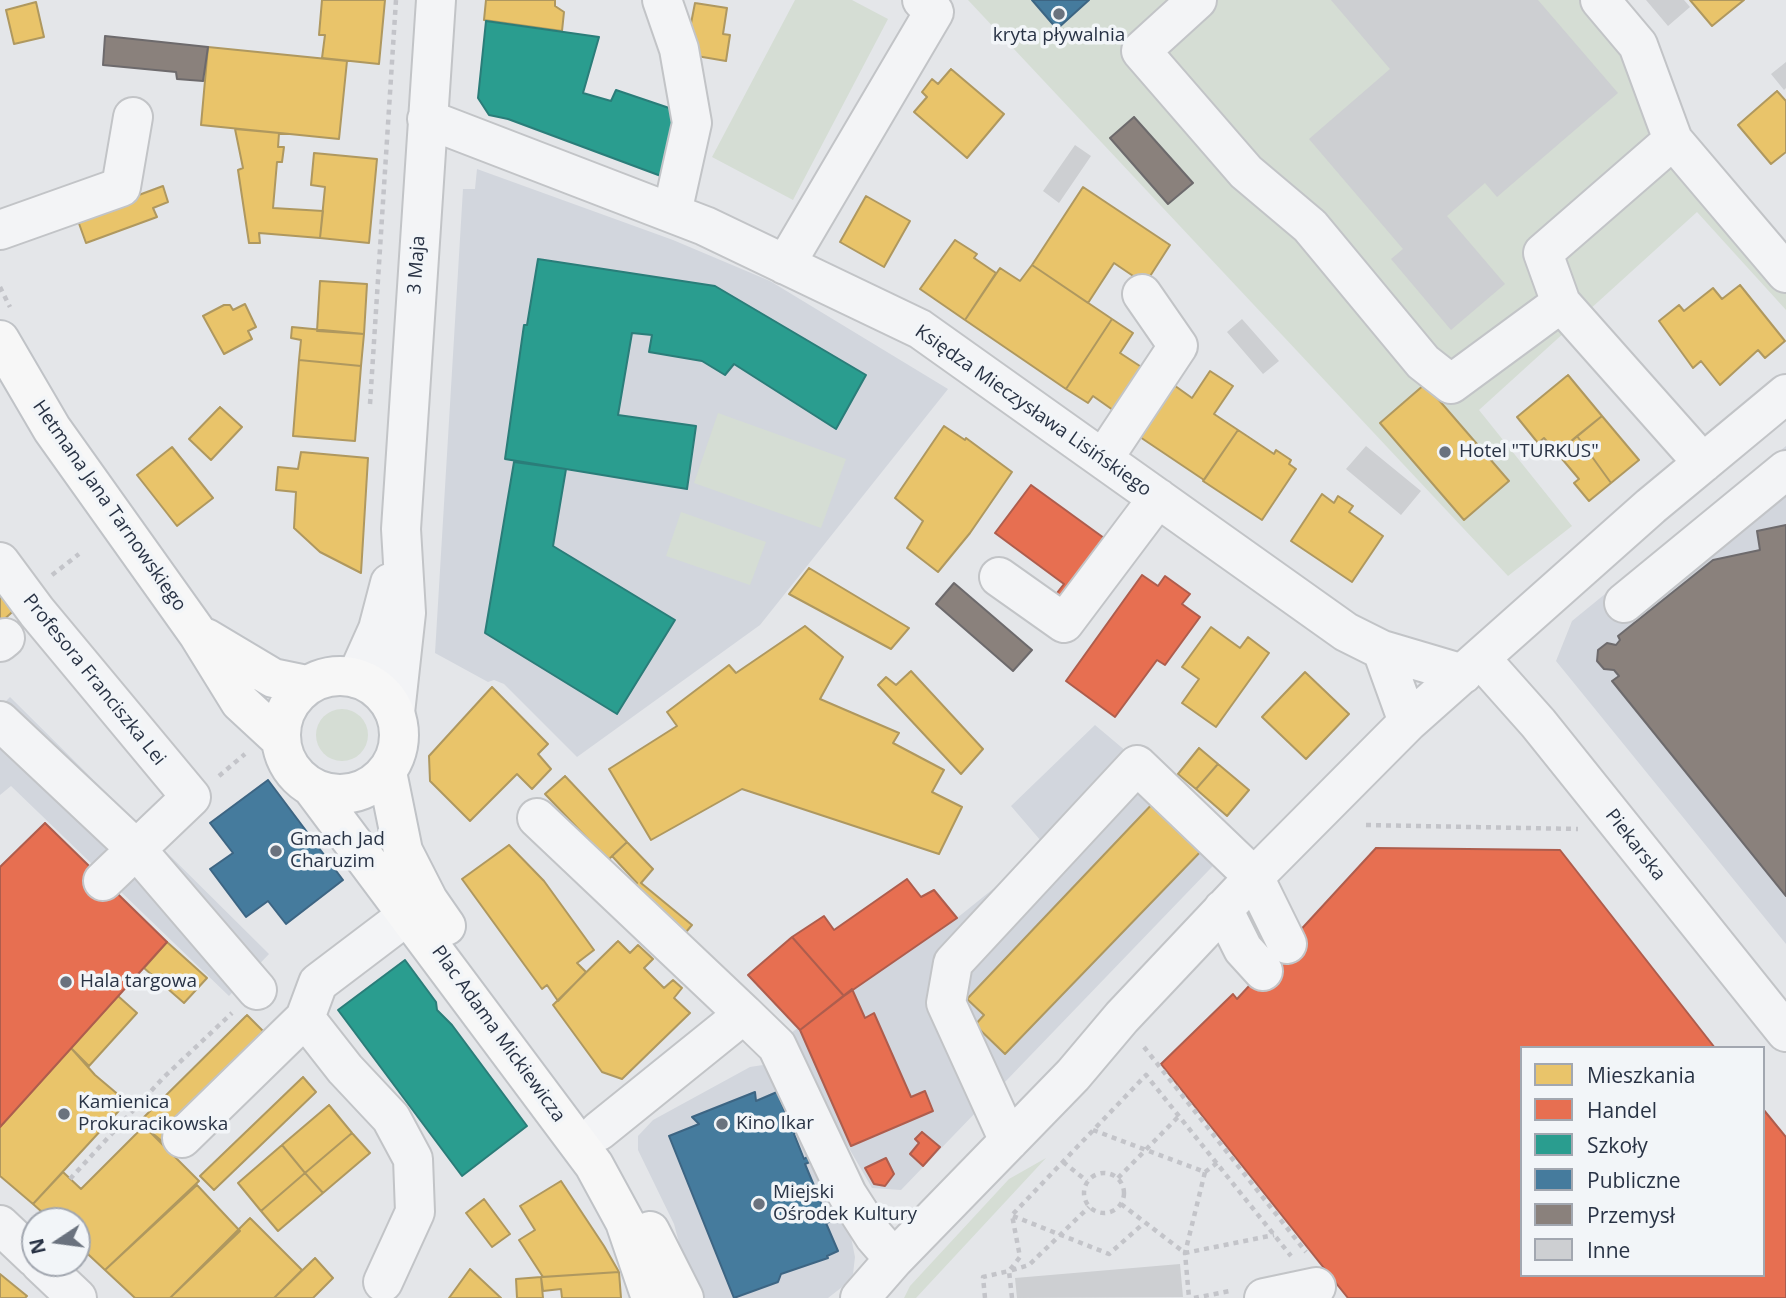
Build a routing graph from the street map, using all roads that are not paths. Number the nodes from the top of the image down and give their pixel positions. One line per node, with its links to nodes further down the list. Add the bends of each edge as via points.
1 (436, 0): 7 (street, 3 Maja)
2 (662, 0): 9 (street, via 679,49 692,123)
3 (922, 0): 11 (street, via 934,12)
4 (1197, 0): 14 (street, via 1140,51 1246,172 1310,226 1423,362 1451,384)
5 (1601, 0): 8 (street, via 1638,45)
6 (133, 117): 10 (street, via 121,187)
7 (426, 120): 9 (street, Księdza Mieczysława Lisińskiego); 21 (street, 3 Maja)
8 (1673, 140): 12 (street); 14 (street, via 1543,253)
9 (672, 213): 11 (street, Księdza Mieczysława Lisińskiego)
10 (0, 230)
11 (785, 265): 17 (street, Księdza Mieczysława Lisińskiego, via 919,329)
12 (1786, 273)
13 (1142, 294): 17 (street, via 1178,346)
14 (1561, 303): 18 (street)
15 (6, 325): 25 (main road, Hetmana Jana Tarnowskiego, via 52,429)
16 (1786, 394): 18 (street)
17 (1103, 459): 20 (street, Księdza Mieczysława Lisińskiego)
18 (1703, 463): 27 (street)
19 (1786, 470): 24 (street)
20 (1158, 498): 23 (street, via 1064,623); 26 (street, Księdza Mieczysława Lisińskiego, via 1346,632)
21 (401, 529): 28 (street, 3 Maja, via 384,612); 30 (street, 3 Maja, via 406,613)
22 (0, 562): 37 (street, Profesora Franciszka Lei, via 191,797)
23 (999, 577)
24 (1624, 603)
25 (198, 634): 29 (main road, Hetmana Jana Tarnowskiego, via 261,672); 33 (main road, Hetmana Jana Tarnowskiego)
26 (1382, 650): 27 (street, Księdza Mieczysława Lisińskiego); 32 (street)
27 (1472, 667): 32 (street); 45 (street, Piekarska, via 1538,723)
28 (356, 678): 29 (main road, via 339,675); 30 (main road, via 380,691)
29 (307, 685): 33 (main road)
30 (396, 713): 34 (main road, via 400,733 397,754)
31 (0, 721): 37 (street)
32 (1408, 722): 38 (street)
33 (265, 744): 35 (main road)
34 (387, 772): 35 (main road, via 372,786 353,794); 46 (main road, Plac Adama Mickiewicza, via 403,851 428,900)
35 (313, 789): 41 (main road, Plac Adama Mickiewicza)
36 (537, 818): 43 (street)
37 (135, 848): 39 (street); 42 (street)
38 (1254, 877): 40 (street); 40 (street, via 1275,958 1243,949); 48 (street, via 1137,765 953,963 946,1003)
39 (103, 881)
40 (1223, 909): 48 (street)
41 (409, 914): 44 (street, via 318,983); 56 (main road, Plac Adama Mickiewicza, via 594,1165 625,1222)
42 (257, 990)
43 (744, 1014): 46 (street); 51 (street, via 777,1046 847,1194)
44 (304, 1017): 47 (street); 54 (street, via 391,1118 413,1159 415,1212)
45 (1786, 1032)
46 (599, 1131): 57 (main road, Plac Adama Mickiewicza)
47 (182, 1138)
48 (1009, 1141): 51 (street)
49 (0, 1225): 50 (street)
50 (21, 1245)
51 (894, 1259): 58 (street)
52 (1312, 1270): 59 (street)
53 (55, 1277): 55 (street)
54 (383, 1283)
55 (77, 1298)
56 (651, 1298)
57 (684, 1298)
58 (860, 1298)
59 (1264, 1298)

